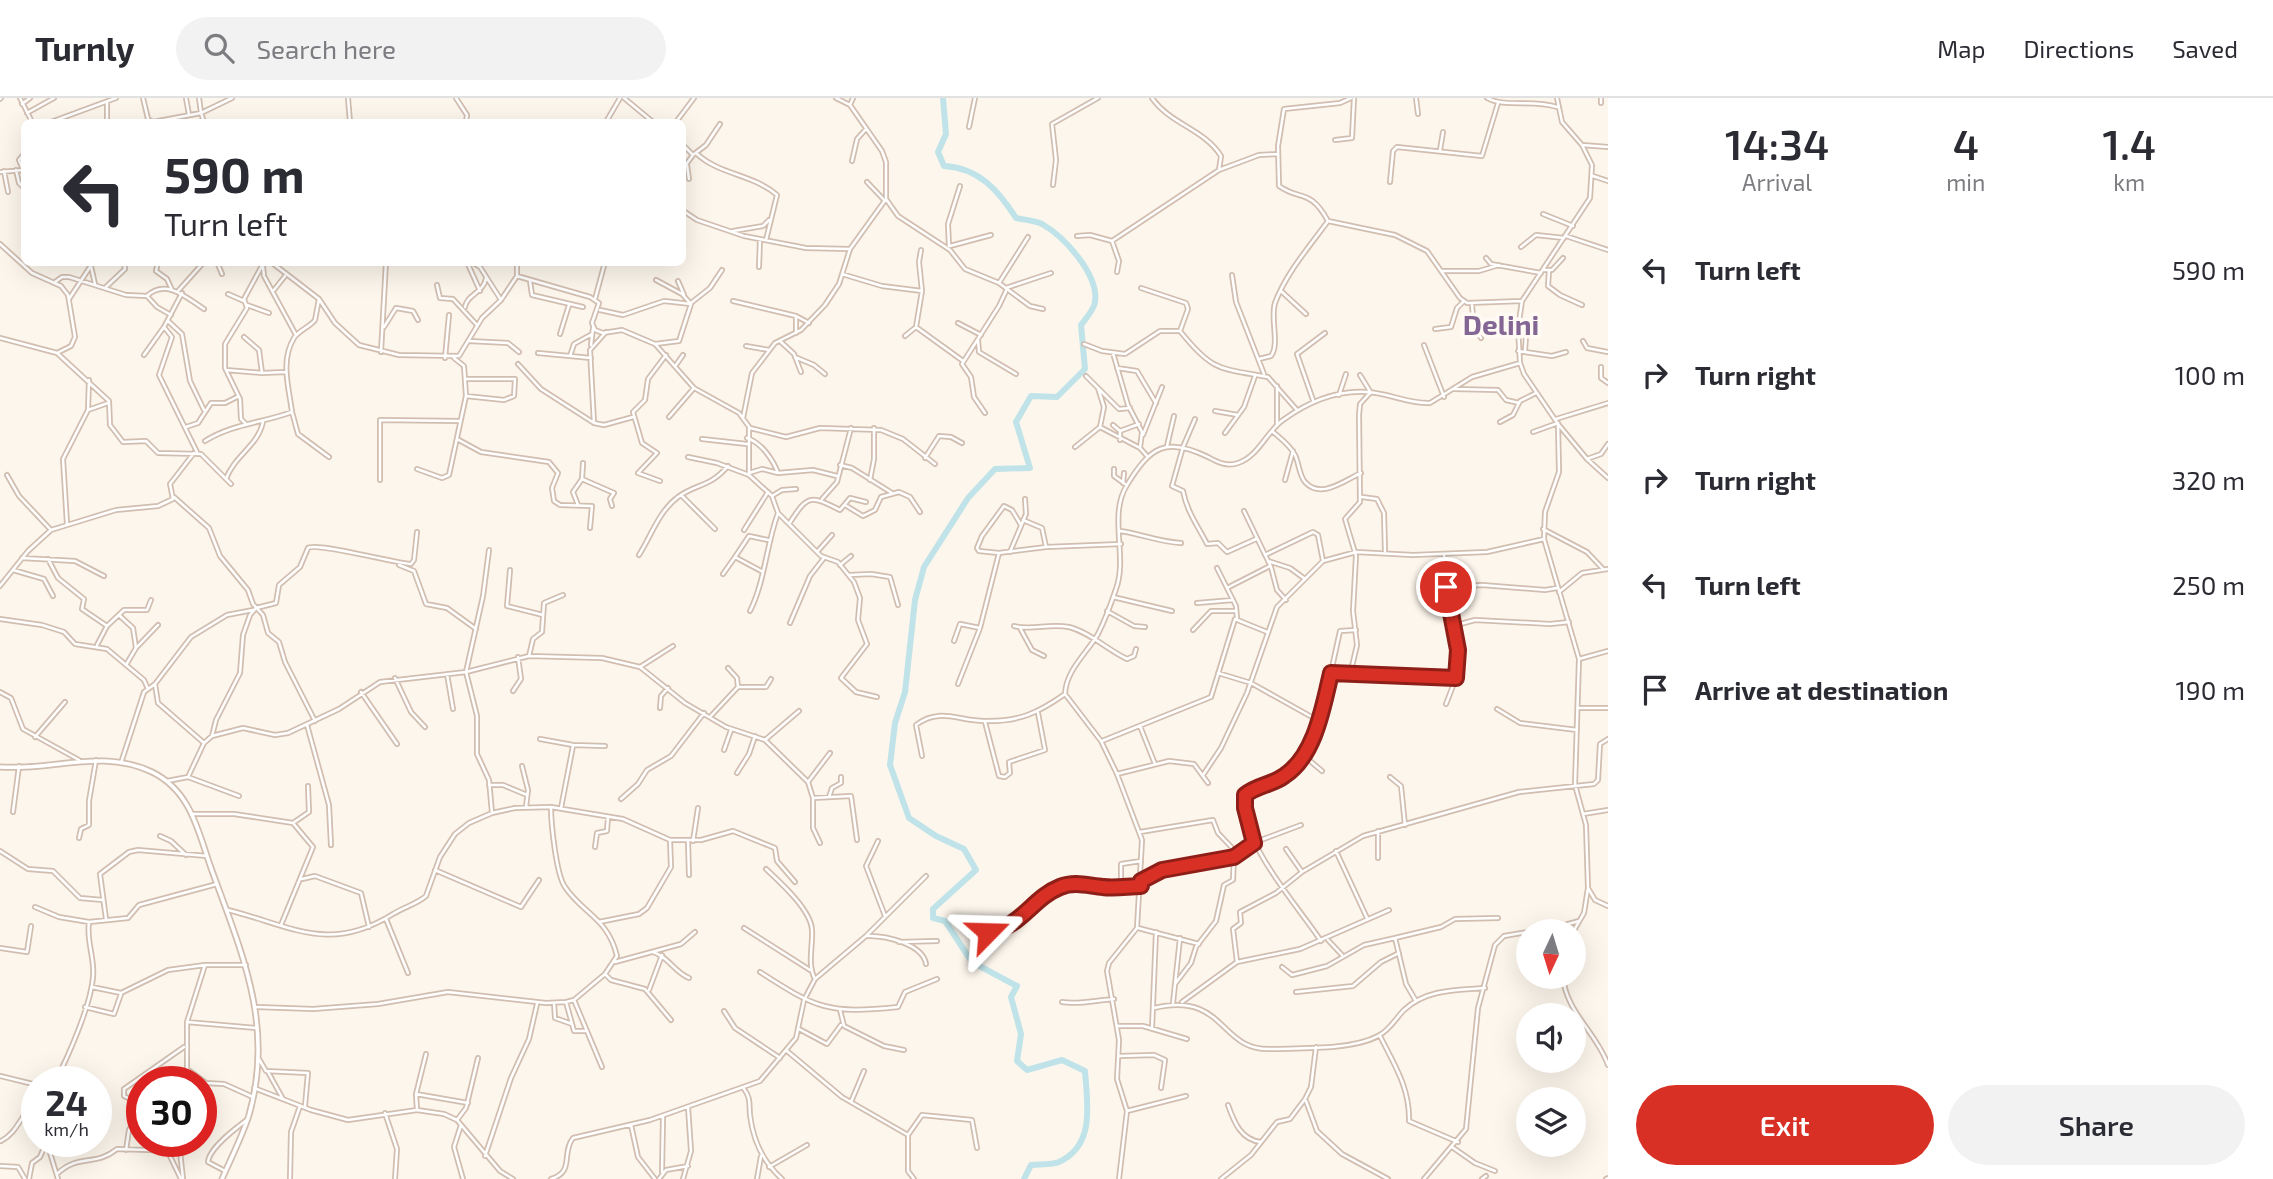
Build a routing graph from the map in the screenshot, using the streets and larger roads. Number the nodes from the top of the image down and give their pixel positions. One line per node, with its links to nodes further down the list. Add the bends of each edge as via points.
1 (20, 98): 24 (street)
2 (30, 98): 24 (street)
3 (54, 98): 27 (street)
4 (116, 98): 22 (street)
5 (142, 98): 36 (street)
6 (186, 98): 31 (street)
7 (199, 98): 28 (street)
8 (232, 98): 28 (street)
9 (348, 98): 39 (street)
10 (456, 98): 40 (street)
11 (622, 98): 41 (street); 42 (street)
12 (694, 98): 43 (street)
13 (836, 98): 25 (street)
14 (853, 98): 25 (street)
15 (975, 98): 45 (street)
16 (1098, 98): 67 (street, via 1052,124)
17 (1152, 98): 59 (street, via 1164,113 1217,149)
18 (1352, 98): 48 (street, via 1351,139); 53 (street, via 1284,109)
19 (1416, 98): 29 (street)
20 (1487, 98): 23 (street)
21 (1557, 98): 26 (street)
22 (107, 102): 30 (street); 35 (street)
23 (1498, 103): 26 (street, via 1539,101); 52 (street, via 1485,154)
24 (22, 104): 27 (street)
25 (850, 105): 46 (street)
26 (1557, 107): 49 (street, via 1562,122)
27 (27, 113): 32 (street)
28 (201, 113): 31 (street); 38 (street)
29 (1418, 114)
30 (72, 115): 33 (street); 34 (street)
31 (189, 115): 37 (street)
32 (30, 119)
33 (60, 119)
34 (74, 119)
35 (107, 119)
36 (148, 119)
37 (168, 119)
38 (203, 119)
39 (350, 119)
40 (466, 119)
41 (609, 119)
42 (649, 119)
43 (678, 119)
44 (720, 124): 54 (street)
45 (969, 127)
46 (866, 129): 55 (street, via 857,139); 70 (street, via 885,157)
47 (1443, 132): 52 (street)
48 (1335, 140)
49 (1582, 145): 51 (street); 61 (street)
50 (686, 147): 54 (street)
51 (1608, 147)
52 (1440, 150): 65 (street, via 1395,148)
53 (1278, 154): 59 (street, via 1259,155); 74 (street, via 1280,188 1308,197)
54 (695, 155): 56 (street); 73 (street, via 775,193 778,197)
55 (852, 161)
56 (687, 165): 62 (street)
57 (16, 170): 58 (street); 60 (street); 66 (street)
58 (21, 170)
59 (1219, 170): 83 (street)
60 (2, 172): 69 (street)
61 (1593, 176): 63 (street); 75 (street, via 1590,198)
62 (689, 179)
63 (1608, 181)
64 (867, 182): 70 (street)
65 (1390, 182)
66 (21, 185)
67 (1053, 185)
68 (960, 186): 85 (street, via 948,224)
69 (9, 192)
70 (885, 200): 85 (street, via 898,216); 87 (street)
71 (686, 212): 76 (street)
72 (1543, 214): 75 (street)
73 (769, 220): 76 (street, via 763,226); 82 (street)
74 (1328, 221): 110 (street, via 1395,235 1430,253); 137 (street)
75 (1573, 226): 80 (street)
76 (730, 232): 81 (street)
77 (991, 235): 85 (street)
78 (1077, 236): 83 (street)
79 (1028, 237): 126 (street)
80 (1565, 237): 86 (street, via 1536,235); 89 (street); 111 (street)
81 (760, 239): 82 (street); 107 (street)
82 (766, 240): 87 (street, via 806,248)
83 (1112, 241): 113 (street, via 1119,261)
84 (0, 244): 92 (street)
85 (947, 246): 126 (street, via 969,272)
86 (1521, 247)
87 (850, 249): 116 (street)
88 (921, 250): 135 (street)
89 (1608, 250)
90 (1486, 258): 93 (street)
91 (1563, 258): 112 (street)
92 (21, 262)
93 (1499, 265): 110 (street, via 1479,271); 111 (street)
94 (25, 266): 125 (street)
95 (125, 266): 129 (street)
96 (157, 266): 132 (street, via 156,271)
97 (201, 266): 136 (street)
98 (219, 266): 115 (street)
99 (262, 266): 145 (street)
100 (264, 266): 133 (street, via 264,276)
101 (275, 266): 118 (street)
102 (386, 266): 170 (street)
103 (471, 266): 134 (street)
104 (478, 266): 120 (street)
105 (517, 266): 119 (street)
106 (604, 266): 143 (street)
107 (759, 267)
108 (90, 268): 122 (street); 127 (street)
109 (722, 270): 149 (street)
110 (1443, 271): 147 (street)
111 (1543, 271): 112 (street); 148 (street)
112 (1549, 271): 153 (street, via 1548,286)
113 (1117, 272)
114 (1051, 273): 130 (street)
115 (222, 274)
116 (842, 274): 135 (street); 166 (street, via 832,296)
117 (1232, 275): 214 (street, via 1237,302)
118 (285, 276): 133 (street); 142 (street)
119 (517, 276): 123 (street); 144 (street)
120 (486, 278): 134 (street); 144 (street)
121 (656, 280): 139 (street)
122 (80, 281): 125 (street, via 64,276); 127 (street); 141 (street)
123 (530, 281): 143 (street); 152 (street, via 532,295)
124 (678, 281): 139 (street)
125 (54, 282): 141 (street, via 65,289)
126 (999, 283): 130 (street)
127 (95, 284): 129 (street)
128 (437, 285): 156 (street, via 440,298 450,298)
129 (106, 287): 140 (street, via 126,295)
130 (1006, 288): 158 (street, via 1030,306); 182 (street)
131 (1141, 288): 175 (street, via 1186,303)
132 (172, 290): 136 (street); 140 (street, via 154,290)
133 (274, 290): 181 (street)
134 (480, 291): 156 (street, via 466,301)
135 (922, 291): 171 (street)
136 (180, 292): 155 (street); 161 (street)
137 (1281, 292): 160 (street); 214 (street, via 1272,313 1273,353)
138 (228, 295): 145 (street)
139 (684, 295): 149 (street)
140 (147, 296): 161 (street)
141 (69, 299): 203 (street, via 75,337 71,346)
142 (319, 299): 181 (street, via 316,320); 199 (street, via 354,343)
143 (595, 299): 157 (street)
144 (501, 300): 168 (street)
145 (244, 301): 151 (street)
146 (733, 301): 163 (street)
147 (1464, 301): 150 (street); 174 (street, via 1451,327)
148 (1522, 301): 150 (street); 173 (street)
149 (691, 304): 157 (street, via 664,301 623,315); 191 (street, via 679,341)
150 (1472, 304): 186 (street, via 1474,328)
151 (247, 305): 159 (street); 221 (street, via 244,317 225,341)
152 (569, 305): 154 (street); 179 (street)
153 (1582, 305)
154 (583, 307)
155 (204, 309)
156 (464, 309): 168 (street)
157 (599, 309): 172 (street)
158 (1043, 309)
159 (268, 313)
160 (1306, 314)
161 (171, 315): 165 (street)
162 (449, 315): 211 (street)
163 (796, 316): 166 (street); 177 (street)
164 (418, 320): 170 (street, via 410,309 397,308)
165 (168, 321): 169 (street); 256 (street, via 182,334 190,381)
166 (809, 323): 177 (street)
167 (958, 323): 182 (street)
168 (477, 325): 188 (street)
169 (164, 327): 206 (street); 277 (street, via 172,337 159,375)
170 (384, 327): 199 (street)
171 (916, 327): 183 (street); 215 (street)
172 (593, 328): 176 (street); 180 (street)
173 (1518, 328): 197 (street); 198 (street, via 1526,337)
174 (1435, 329)
175 (1180, 331): 205 (street, via 1160,331 1129,353); 230 (street, via 1209,362)
176 (606, 332): 191 (street, via 622,330); 194 (street)
177 (796, 333): 189 (street)
178 (1325, 333): 247 (street, via 1297,354)
179 (560, 334)
180 (592, 334): 194 (street); 209 (street, via 573,344)
181 (296, 335): 222 (street)
182 (981, 335): 187 (street)
183 (905, 336)
184 (244, 337): 224 (street, via 259,350)
185 (0, 338): 203 (street)
186 (1481, 338)
187 (978, 339): 215 (street); 226 (street, via 979,352)
188 (469, 341): 200 (street, via 508,343); 212 (street)
189 (780, 341): 196 (street); 210 (street)
190 (1583, 341): 202 (street, via 1587,348)
191 (655, 344): 207 (street)
192 (1084, 344): 205 (street)
193 (1424, 345): 246 (street)
194 (591, 346): 213 (street)
195 (746, 346): 196 (street)
196 (769, 350): 266 (street, via 750,378)
197 (1517, 351): 198 (street); 216 (street)
198 (1525, 351): 201 (street, via 1552,356)
199 (381, 352): 211 (street)
200 (519, 352)
201 (1566, 352)
202 (1608, 352)
203 (57, 353): 233 (street)
204 (538, 353): 209 (street)
205 (1113, 354): 220 (street)
206 (144, 355)
207 (666, 355): 218 (street); 264 (street, via 650,374 645,400 633,410)
208 (683, 355): 218 (street)
209 (570, 356): 213 (street)
210 (796, 357): 223 (street); 225 (street)
211 (446, 358): 212 (street)
212 (454, 358): 232 (street, via 464,366)
213 (591, 358): 272 (street)
214 (1259, 359): 231 (street)
215 (963, 361): 261 (street, via 974,397)
216 (1520, 363): 239 (street, via 1472,377); 241 (street)
217 (518, 364): 272 (street, via 541,389)
218 (676, 365): 237 (street)
219 (1601, 367): 234 (street, via 1601,377)
220 (1117, 368): 251 (street, via 1137,371); 254 (street)
221 (226, 370): 224 (street); 243 (street)
222 (286, 372): 224 (street); 260 (street)
223 (801, 372)
224 (262, 373)
225 (825, 374)
226 (1016, 374)
227 (1346, 374): 242 (street)
228 (1360, 375): 240 (street)
229 (1086, 376): 238 (street)
230 (1255, 376): 231 (street); 262 (street)
231 (1265, 376): 235 (street)
232 (466, 379): 244 (street); 244 (street, via 515,379 514,396 508,399)
233 (89, 380): 248 (street); 255 (street)
234 (1608, 383)
235 (1277, 385): 245 (street); 252 (street)
236 (1162, 387): 251 (street)
237 (694, 388): 265 (street); 266 (street)
238 (1098, 388): 254 (street, via 1119,409); 279 (street, via 1104,407)
239 (1453, 389): 246 (street); 249 (street, via 1498,390 1506,400)
240 (1371, 393): 242 (street); 246 (street, via 1422,403); 314 (street, via 1360,404)
241 (1536, 393): 249 (street); 271 (street)
242 (1339, 395): 247 (street)
243 (239, 396): 256 (street, via 225,403 211,402); 275 (street, via 240,419)
244 (467, 396): 268 (street)
245 (1285, 397): 252 (street); 257 (street)
246 (1444, 397)
247 (1313, 400): 257 (street)
248 (108, 403): 255 (street); 300 (street, via 110,425 123,442 146,441 158,453)
249 (1519, 403): 270 (street, via 1513,415)
250 (1608, 403): 253 (street)
251 (1156, 404): 286 (street)
252 (1278, 406): 274 (street)
253 (1601, 407): 258 (street); 271 (street)
254 (1130, 408): 273 (street)
255 (88, 410): 344 (street, via 63,459)
256 (204, 410): 277 (street, via 198,424)
257 (1297, 410): 274 (street)
258 (1608, 410)
259 (1215, 411): 262 (street)
260 (292, 412): 269 (street); 302 (street, via 298,434)
261 (985, 413)
262 (1238, 415): 285 (street)
263 (1174, 416): 295 (street)
264 (633, 417): 272 (street); 324 (street, via 642,443 657,453 638,473)
265 (668, 417)
266 (743, 418): 278 (street)
267 (1195, 419): 297 (street)
268 (460, 421): 288 (street); 321 (street, via 380,420)
269 (263, 422): 275 (street); 320 (street, via 260,436 237,460)
270 (1500, 422)
271 (1557, 422): 284 (street); 305 (street); 348 (street, via 1559,472)
272 (594, 423)
273 (1139, 424): 282 (street); 286 (street)
274 (1277, 424): 283 (street)
275 (247, 425): 291 (street)
276 (1113, 425): 282 (street)
277 (186, 427): 300 (street)
278 (749, 427): 280 (street, via 786,437 812,428); 287 (street)
279 (1100, 427): 290 (street); 296 (street)
280 (851, 428): 281 (street); 308 (street)
281 (874, 428): 304 (street, via 897,436); 322 (street)
282 (1120, 431): 290 (street)
283 (1272, 431): 297 (street, via 1237,464 1218,462); 299 (street)
284 (1533, 432)
285 (1225, 433)
286 (1143, 435): 298 (street)
287 (747, 438): 293 (street); 312 (street, via 760,445)
288 (457, 439): 310 (street, via 448,477); 337 (street, via 481,452 549,462 558,473 552,488 554,501)
289 (702, 439): 293 (street)
290 (1120, 440): 298 (street)
291 (205, 441)
292 (962, 443): 304 (street, via 939,436)
293 (747, 444): 315 (street)
294 (1608, 444): 305 (street, via 1601,454)
295 (1167, 446): 297 (street); 301 (street)
296 (1075, 447)
297 (1183, 447): 355 (street, via 1172,486 1183,491 1187,513 1199,526 1205,543 1218,543 1227,552)
298 (1140, 448): 301 (street)
299 (1293, 451): 314 (street, via 1305,483 1322,490); 323 (street)
300 (196, 453): 320 (street, via 205,455); 333 (street, via 170,484)
301 (1147, 456): 326 (street)
302 (329, 457)
303 (688, 457): 309 (street)
304 (925, 458): 307 (street)
305 (1587, 459): 318 (street)
306 (583, 463): 319 (street)
307 (935, 464)
308 (840, 465): 317 (street); 322 (street)
309 (728, 466): 315 (street); 330 (street, via 715,481)
310 (417, 469)
311 (1114, 469): 326 (street, via 1114,475)
312 (778, 473): 315 (street, via 762,469); 317 (street, via 813,470)
313 (1124, 473): 326 (street)
314 (1361, 473): 332 (street)
315 (749, 474): 328 (street)
316 (7, 475): 350 (street, via 19,496)
317 (837, 476): 334 (street)
318 (1608, 478)
319 (582, 479): 337 (street, via 573,492); 339 (street, via 614,494)
320 (226, 480): 325 (street)
321 (380, 480)
322 (870, 480): 329 (street)
323 (1285, 480)
324 (660, 481)
325 (231, 484)
326 (1125, 484): 352 (street)
327 (796, 489): 331 (street)
328 (768, 492): 331 (street); 351 (street)
329 (892, 493): 338 (street, via 881,497 875,510 863,516); 341 (street, via 910,497)
330 (681, 495): 349 (street); 369 (street, via 662,514)
331 (772, 496): 342 (street)
332 (1361, 496): 363 (street, via 1377,499 1383,506); 366 (street, via 1345,519)
333 (174, 497): 344 (street, via 159,506 125,508); 402 (street, via 209,528 220,556 241,580)
334 (822, 499): 338 (street, via 838,510); 345 (street, via 803,502)
335 (1026, 499): 343 (street)
336 (866, 502): 338 (street, via 850,498)
337 (578, 505): 347 (street, via 593,507)
338 (845, 505)
339 (612, 506)
340 (1244, 511): 355 (street)
341 (920, 512)
342 (778, 513): 345 (street); 357 (street)
343 (1023, 520): 346 (street); 360 (street, via 1042,527)
344 (68, 524): 350 (street)
345 (789, 524): 364 (street)
346 (1021, 525): 365 (street); 367 (street, via 1006,506 985,531 977,550)
347 (590, 528)
348 (1543, 528): 356 (street); 381 (street, via 1579,547)
349 (715, 529)
350 (51, 530): 373 (street)
351 (744, 530)
352 (1120, 531): 358 (street); 359 (street)
353 (417, 532): 377 (street, via 413,562)
354 (832, 535): 364 (street)
355 (1256, 539): 370 (street)
356 (1544, 539): 368 (street, via 1498,550); 393 (street)
357 (768, 540): 372 (street, via 749,536); 385 (street)
358 (1181, 543)
359 (1121, 544): 360 (street); 396 (street, via 1121,568)
360 (1046, 547): 365 (street)
361 (489, 550): 420 (street)
362 (1272, 551): 370 (street); 376 (street, via 1313,532 1318,535); 378 (street)
363 (1385, 551): 366 (street); 368 (street)
364 (817, 552): 374 (street)
365 (1010, 552): 367 (street)
366 (1356, 552): 376 (street); 422 (street, via 1352,580)
367 (999, 553): 418 (street)
368 (1444, 554): 391 (street)
369 (639, 555)
370 (1265, 555): 378 (street)
371 (851, 556): 379 (street)
372 (735, 557): 385 (street); 386 (street)
373 (22, 558): 375 (street); 383 (street)
374 (824, 558): 379 (street); 411 (street, via 810,576)
375 (48, 559): 388 (street, via 82,563); 414 (street, via 58,578 84,599 82,609)
376 (1323, 561): 389 (street)
377 (396, 563): 402 (street, via 383,556 312,545 300,567 279,585 274,605); 420 (street, via 414,571 426,604 447,608)
378 (1269, 563): 389 (street, via 1290,568); 392 (street); 399 (street, via 1277,590)
379 (840, 565): 387 (street)
380 (1217, 568): 392 (street)
381 (1603, 569): 382 (street); 393 (street, via 1582,573)
382 (1608, 569)
383 (13, 570): 390 (street); 394 (street, via 44,579)
384 (510, 570): 408 (street, via 507,606)
385 (763, 572): 403 (street)
386 (723, 574)
387 (849, 575): 401 (street, via 890,578); 456 (street, via 860,593 858,620 867,644 841,678 856,692)
388 (104, 576)
389 (1305, 579): 399 (street)
390 (0, 586)
391 (1446, 587): 393 (street); 416 (street)
392 (1227, 589): 398 (street)
393 (1558, 590): 412 (street)
394 (53, 596)
395 (563, 596): 408 (street, via 544,603)
396 (1113, 597): 404 (street); 405 (street)
397 (151, 600): 407 (street, via 147,610 125,610)
398 (1233, 600): 400 (street); 406 (street)
399 (1286, 600): 423 (street, via 1277,607)
400 (1197, 603)
401 (898, 605)
402 (254, 609): 447 (street, via 227,615 191,637); 468 (street, via 263,615 268,633 279,642); 476 (street, via 243,635 240,673)
403 (750, 611)
404 (1107, 611): 417 (street); 425 (street)
405 (1172, 611)
406 (1236, 611): 409 (street); 421 (street, via 1211,611)
407 (118, 615): 414 (street); 428 (street, via 133,628)
408 (542, 615): 431 (street, via 542,634 533,639)
409 (1237, 618): 423 (street); 439 (street)
410 (0, 619): 426 (street, via 41,625 64,632 75,644)
411 (790, 622)
412 (1569, 622): 416 (street, via 1475,620); 434 (street)
413 (158, 625): 428 (street)
414 (107, 626): 426 (street)
415 (1014, 626): 419 (street)
416 (1453, 626): 444 (street, via 1458,650)
417 (1145, 627)
418 (980, 628): 424 (street, via 960,624); 448 (street)
419 (1020, 628): 425 (street, via 1047,624 1072,628); 432 (street, via 1032,650)
420 (476, 629): 438 (street)
421 (1193, 630)
422 (1356, 630): 440 (street, via 1339,631); 442 (street)
423 (1267, 632): 446 (street)
424 (954, 641)
425 (1093, 641): 429 (street, via 1127,659); 455 (street, via 1079,659)
426 (97, 645): 435 (street)
427 (673, 646): 436 (street)
428 (136, 648): 435 (street)
429 (1136, 649)
430 (1608, 651): 434 (street)
431 (529, 656): 433 (street); 436 (street, via 602,658)
432 (1044, 656)
433 (518, 657): 438 (street); 452 (street, via 521,679)
434 (1579, 659): 460 (street)
435 (126, 665): 451 (street)
436 (640, 667): 450 (street)
437 (727, 668): 449 (street, via 737,678)
438 (466, 672): 441 (street); 508 (street, via 477,716 477,754)
439 (1218, 673): 446 (street); 472 (street, via 1211,697)
440 (1331, 673): 442 (street); 470 (street)
441 (447, 674): 443 (street); 462 (street)
442 (1350, 675): 444 (street)
443 (395, 678): 454 (street); 473 (street, via 411,712)
444 (1456, 678): 458 (street)
445 (771, 679): 449 (street, via 766,687)
446 (1251, 683): 470 (street); 501 (street, via 1226,739)
447 (155, 684): 451 (street); 483 (street, via 158,702)
448 (958, 684)
449 (738, 687): 467 (street)
450 (668, 688): 459 (street, via 661,696); 465 (street)
451 (148, 689): 493 (street, via 137,708)
452 (513, 691)
453 (0, 692): 478 (street, via 11,698 20,726)
454 (361, 692): 468 (street); 484 (street)
455 (1065, 694): 466 (street); 482 (street)
456 (877, 697)
457 (65, 702): 478 (street)
458 (1446, 704)
459 (660, 708)
460 (1578, 708): 461 (street); 475 (street)
461 (1608, 708)
462 (453, 709)
463 (1497, 709): 475 (street, via 1520,723)
464 (799, 711): 481 (street)
465 (704, 713): 467 (street); 515 (street, via 671,756 652,766)
466 (1038, 713): 469 (street); 469 (street, via 1045,750 1009,762 1010,773 1005,777 999,776)
467 (710, 717): 474 (street)
468 (315, 721): 471 (street)
469 (985, 721): 490 (street, via 942,714 917,723)
470 (1319, 721): 489 (street)
471 (307, 725): 476 (street, via 282,735 243,728); 539 (street, via 329,806)
472 (1140, 726): 482 (street); 494 (street)
473 (425, 727)
474 (731, 730): 477 (street); 487 (street)
475 (1577, 730): 509 (street)
476 (212, 736): 483 (street)
477 (755, 736): 481 (street); 499 (street)
478 (35, 737): 491 (street)
479 (540, 739): 485 (street)
480 (1608, 739): 509 (street, via 1600,744 1597,783)
481 (765, 740): 506 (street)
482 (1101, 741): 500 (street)
483 (204, 743): 502 (street)
484 (397, 744)
485 (573, 745): 486 (street); 518 (street)
486 (605, 746)
487 (723, 750)
488 (830, 753): 506 (street)
489 (1303, 755): 498 (street); 538 (street, via 1286,775 1245,795)
490 (922, 757)
491 (79, 760): 492 (street); 495 (street)
492 (96, 760): 493 (street); 532 (street, via 89,825 81,829)
493 (121, 763): 505 (street)
494 (1155, 764): 500 (street); 501 (street, via 1188,762)
495 (19, 766): 497 (street); 521 (street)
496 (522, 766): 511 (street)
497 (0, 767)
498 (1322, 771)
499 (737, 773)
500 (1117, 774): 530 (street)
501 (1203, 775): 507 (street)
502 (188, 777): 505 (street); 512 (street)
503 (841, 777): 513 (street)
504 (1390, 777): 528 (street, via 1401,786)
505 (167, 781): 523 (street)
506 (808, 782): 514 (street)
507 (1208, 783)
508 (489, 785): 511 (street, via 503,785); 522 (street)
509 (1575, 785): 524 (street); 528 (street, via 1519,792)
510 (307, 786): 526 (street, via 309,812)
511 (527, 795): 516 (street)
512 (239, 796)
513 (829, 797): 514 (street); 534 (street, via 851,796)
514 (813, 798): 537 (street, via 813,828)
515 (621, 799)
516 (526, 807): 517 (street); 522 (street)
517 (551, 807): 518 (street); 575 (street, via 564,886)
518 (561, 808): 525 (street)
519 (698, 808): 535 (street)
520 (1608, 810): 524 (street)
521 (13, 812)
522 (492, 813): 550 (street, via 455,834)
523 (193, 814): 526 (street, via 234,814); 545 (street)
524 (1583, 814): 562 (street)
525 (608, 817): 533 (street, via 631,821); 540 (street, via 607,831 597,833)
526 (293, 823): 554 (street, via 314,849)
527 (1301, 825): 538 (street)
528 (1405, 825): 529 (street)
529 (1378, 831): 543 (street); 547 (street)
530 (1140, 832): 546 (street, via 1213,820); 548 (street)
531 (160, 836): 544 (street)
532 (79, 838)
533 (670, 840): 535 (street); 575 (street, via 671,867 647,908 639,914)
534 (858, 840)
535 (691, 841): 552 (street); 557 (street, via 733,831 769,844)
536 (878, 841): 568 (street, via 866,866)
537 (820, 843)
538 (1254, 843): 546 (street); 561 (street)
539 (331, 845)
540 (595, 847)
541 (1286, 849): 551 (street)
542 (0, 851): 563 (street, via 27,869 53,871 80,898)
543 (1336, 851): 551 (street); 572 (street)
544 (186, 855): 545 (street); 563 (street, via 129,852 100,874)
545 (207, 856): 558 (street)
546 (1236, 856): 556 (street, via 1162,870); 592 (street, via 1233,880 1224,884 1216,920)
547 (1378, 858)
548 (1141, 861): 556 (street); 559 (street, via 1121,864)
549 (766, 869): 604 (street, via 810,921)
550 (435, 870): 555 (street, via 521,907); 571 (street, via 426,896)
551 (1302, 872): 561 (street)
552 (689, 875)
553 (926, 876): 568 (street)
554 (302, 879): 577 (street); 578 (street, via 315,876 361,893)
555 (539, 880)
556 (1141, 881): 560 (street)
557 (795, 882)
558 (217, 884): 566 (street); 570 (street, via 139,905 128,918)
559 (1121, 886): 560 (street); 582 (street, via 1062,886 1014,923)
560 (1141, 886): 580 (street)
561 (1284, 887): 590 (street); 599 (street, via 1240,912 1241,923 1233,929)
562 (1588, 888): 564 (street, via 1595,900); 573 (street)
563 (103, 900): 570 (street)
564 (1608, 906)
565 (35, 907): 574 (street)
566 (228, 910): 577 (street); 602 (street)
567 (1389, 910): 572 (street)
568 (885, 916): 585 (street)
569 (1498, 918): 587 (street, via 1455,919)
570 (106, 919): 574 (street)
571 (386, 919): 578 (street); 606 (street)
572 (1367, 919): 588 (street)
573 (1580, 919)
574 (89, 922): 612 (street)
575 (599, 922): 598 (street, via 616,954)
576 (32, 926): 593 (street, via 27,952)
577 (280, 926): 578 (street, via 319,936)
578 (369, 928)
579 (744, 928): 604 (street)
580 (1137, 928): 583 (street); 618 (street, via 1108,966)
581 (695, 932): 594 (street, via 681,943)
582 (988, 932)
583 (1156, 932): 586 (street); 630 (street)
584 (1516, 934): 613 (street, via 1495,944)
585 (866, 936): 591 (street); 609 (street)
586 (1180, 938): 592 (street); 611 (street)
587 (1395, 938): 595 (street); 597 (street)
588 (1327, 939): 590 (street); 597 (street)
589 (937, 941): 591 (street)
590 (1321, 941): 599 (street, via 1280,956)
591 (899, 942): 600 (street, via 918,950)
592 (1199, 944): 611 (street)
593 (0, 948)
594 (650, 951): 596 (street); 598 (street)
595 (1399, 953): 616 (street, via 1353,986); 621 (street, via 1406,984)
596 (662, 955): 608 (street); 615 (street)
597 (1342, 956): 603 (street, via 1305,974 1293,975)
598 (615, 962): 607 (street)
599 (1237, 962): 627 (street)
600 (926, 964)
601 (205, 965): 602 (street); 617 (street, via 161,972); 634 (street)
602 (246, 965): 629 (street)
603 (1282, 967)
604 (810, 970): 609 (street)
605 (760, 972): 620 (street)
606 (408, 973)
607 (605, 974): 615 (street); 619 (street)
608 (689, 978)
609 (815, 979): 620 (street)
610 (937, 979): 631 (street, via 905,992 898,1007)
611 (1175, 984): 626 (street)
612 (92, 987): 617 (street); 628 (street)
613 (1485, 988): 621 (street, via 1445,991); 686 (street, via 1476,1018 1468,1123)
614 (1566, 989): 653 (street, via 1569,1002 1597,1040)
615 (649, 991): 633 (street)
616 (1296, 992)
617 (121, 993): 628 (street, via 114,1014)
618 (1114, 999): 624 (street); 637 (street)
619 (574, 1000): 623 (street); 641 (street)
620 (804, 1000): 631 (street); 639 (street)
621 (1416, 1001): 642 (street)
622 (537, 1002): 625 (street); 629 (street, via 448,992 378,1004); 691 (street, via 529,1039)
623 (566, 1002): 625 (street); 635 (street)
624 (1062, 1002)
625 (554, 1003): 635 (street, via 556,1019)
626 (1173, 1003): 627 (street); 630 (street)
627 (1181, 1003): 645 (street, via 1203,1009 1251,1048)
628 (85, 1007): 654 (street)
629 (257, 1007): 638 (street)
630 (1154, 1008): 640 (street)
631 (840, 1010): 636 (street)
632 (724, 1011): 652 (street, via 735,1028)
633 (671, 1020)
634 (187, 1022): 638 (street); 644 (street)
635 (572, 1024): 641 (street, via 575,1032)
636 (842, 1024): 639 (street, via 827,1044); 647 (street)
637 (1118, 1026): 640 (street); 650 (street)
638 (257, 1028): 649 (street)
639 (799, 1029): 646 (street)
640 (1152, 1029): 643 (street)
641 (586, 1031): 656 (street)
642 (1380, 1036): 645 (street); 686 (street, via 1403,1080 1409,1121)
643 (1187, 1039)
644 (185, 1046): 655 (street); 666 (street, via 187,1069 206,1083 224,1084)
645 (1315, 1047): 668 (street, via 1311,1087)
646 (787, 1051): 652 (street); 670 (street)
647 (904, 1051)
648 (426, 1054): 664 (street)
649 (257, 1055): 658 (street); 661 (street)
650 (1119, 1056): 662 (street, via 1154,1055 1166,1060); 675 (street, via 1116,1075)
651 (478, 1058): 669 (street)
652 (780, 1058): 663 (street, via 764,1078)
653 (1608, 1065)
654 (61, 1066)
655 (157, 1066)
656 (602, 1067)
657 (864, 1070): 670 (street)
658 (268, 1072): 667 (street); 672 (street, via 308,1073)
659 (0, 1076): 660 (street)
660 (21, 1081)
661 (254, 1088): 666 (street); 667 (street)
662 (1161, 1088)
663 (744, 1089): 673 (street); 692 (street, via 750,1097)
664 (416, 1094): 669 (street); 674 (street)
665 (1186, 1096): 675 (street)
666 (253, 1097): 679 (street)
667 (283, 1098): 672 (street)
668 (1305, 1099): 685 (street, via 1290,1119 1277,1122); 720 (street, via 1317,1131 1342,1154)
669 (468, 1102): 680 (street)
670 (851, 1102): 683 (street)
671 (1228, 1105): 685 (street, via 1244,1135)
672 (302, 1107): 676 (street, via 353,1121); 708 (street, via 291,1132)
673 (688, 1107): 677 (street); 698 (street, via 692,1136)
674 (416, 1110): 676 (street); 680 (street)
675 (1127, 1111): 718 (street)
676 (385, 1113): 709 (street, via 397,1149)
677 (663, 1115): 682 (street); 702 (street)
678 (21, 1119): 684 (street)
679 (248, 1119): 700 (street); 700 (street, via 208,1157 208,1162)
680 (457, 1120): 681 (street)
681 (461, 1125): 691 (street); 710 (street, via 454,1147)
682 (631, 1125): 712 (street, via 573,1138 567,1167); 713 (street, via 638,1157)
683 (908, 1135): 689 (street, via 922,1115 972,1120); 717 (street, via 908,1171)
684 (0, 1141)
685 (1261, 1142): 719 (street)
686 (1458, 1142): 688 (street)
687 (807, 1145): 699 (street)
688 (1452, 1147): 701 (street); 721 (street)
689 (977, 1148)
690 (126, 1151): 703 (street, via 117,1149 109,1157 74,1161)
691 (485, 1156): 711 (street)
692 (761, 1156): 699 (street); 715 (street)
693 (40, 1157): 704 (street, via 32,1163)
694 (52, 1157): 703 (street)
695 (170, 1157): 706 (street)
696 (180, 1157): 706 (street)
697 (0, 1166): 704 (street, via 18,1167)
698 (688, 1166): 702 (street); 714 (street)
699 (769, 1167): 716 (street)
700 (225, 1171): 707 (street)
701 (1495, 1171)
702 (662, 1172): 713 (street)
703 (57, 1174): 705 (street)
704 (27, 1179)
705 (58, 1179)
706 (182, 1179)
707 (222, 1179)
708 (290, 1179)
709 (395, 1179)
710 (463, 1179)
711 (513, 1179)
712 (554, 1179)
713 (657, 1179)
714 (683, 1179)
715 (757, 1179)
716 (782, 1179)
717 (914, 1179)
718 (1119, 1179)
719 (1221, 1179)
720 (1388, 1179)
721 (1424, 1179)

